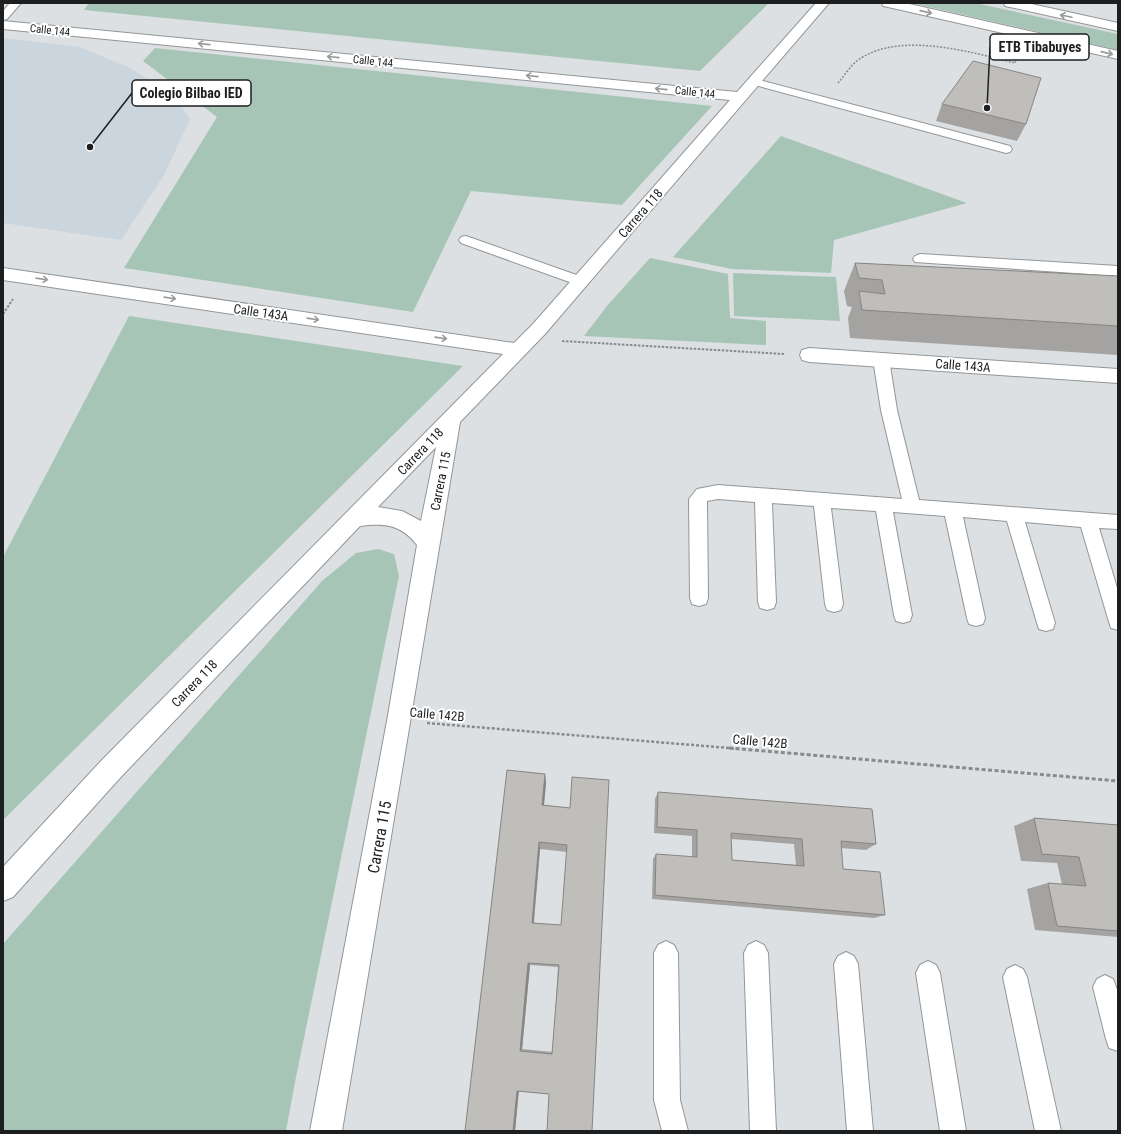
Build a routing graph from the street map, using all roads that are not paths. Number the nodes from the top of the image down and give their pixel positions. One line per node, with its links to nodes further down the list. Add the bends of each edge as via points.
1 (16, 3): 5 (lane)
2 (823, 3): 9 (street, Carrera 118)
3 (888, 3): 8 (street, one-way to 8)
4 (1010, 3): 7 (street, one-way to 4)
5 (3, 17)
6 (3, 25): 10 (street, Calle 144, one-way to 6)
7 (1118, 27)
8 (1118, 56)
9 (756, 82): 10 (street, Carrera 118); 11 (lane)
10 (742, 97): 16 (street, Carrera 118)
11 (1006, 149)
12 (466, 240): 16 (lane)
13 (920, 260): 14 (lane)
14 (1118, 271)
15 (3, 274): 17 (street, Calle 143A, one-way to 17)
16 (580, 281): 17 (street, Carrera 118)
17 (524, 344): 21 (street, Carrera 118)
18 (809, 355): 19 (street, Calle 143A)
19 (881, 359): 20 (street, Calle 143A); 25 (lane, via 889,410)
20 (1118, 376)
21 (451, 418): 28 (street, Carrera 118); 31 (street, Carrera 115)
22 (763, 496): 23 (lane); 32 (lane, via 718,492 703,494 698,499); 33 (lane)
23 (822, 500): 24 (lane); 34 (lane)
24 (883, 504): 25 (lane); 35 (lane)
25 (912, 506): 26 (lane)
26 (952, 509): 27 (lane); 36 (lane)
27 (1014, 514): 29 (lane); 38 (lane)
28 (354, 518): 31 (street, via 376,515 398,518 416,528); 39 (street, Carrera 118, via 116,765)
29 (1088, 519): 30 (lane); 37 (lane)
30 (1118, 522)
31 (428, 543): 47 (street, Carrera 115, via 400,721)
32 (699, 598)
33 (767, 602)
34 (834, 604)
35 (904, 615)
36 (976, 618)
37 (1118, 622)
38 (1046, 623)
39 (3, 887)
40 (666, 953): 48 (lane, via 667,1100)
41 (756, 953): 49 (lane)
42 (846, 964): 50 (lane)
43 (928, 973): 51 (lane)
44 (1015, 977): 52 (lane)
45 (1105, 987): 46 (lane)
46 (1118, 1039)
47 (326, 1131)
48 (675, 1131)
49 (763, 1131)
50 (860, 1131)
51 (953, 1131)
52 (1048, 1131)

